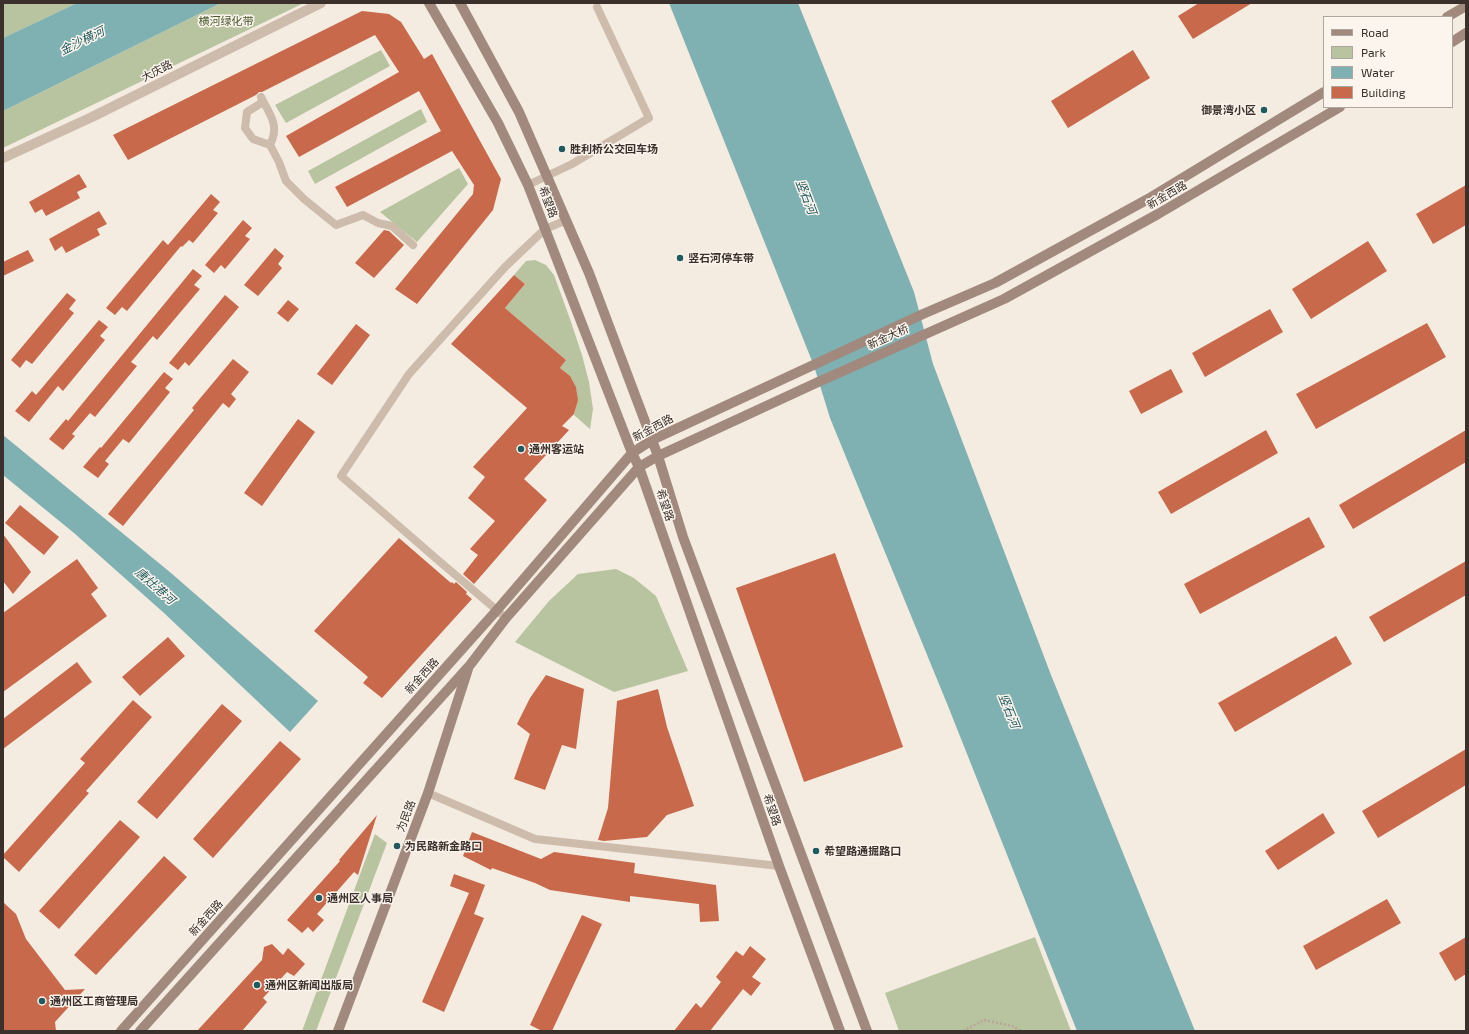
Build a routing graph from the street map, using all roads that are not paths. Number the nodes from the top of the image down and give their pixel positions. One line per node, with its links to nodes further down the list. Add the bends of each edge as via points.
1 (321, 3): 12 (street, 大庆路, via 92,117)
2 (429, 3): 14 (main road, 希望路, via 498,123)
3 (460, 3): 13 (main road, 希望路, via 519,112)
4 (1466, 6): 6 (main road)
5 (597, 7): 13 (lane, via 649,118)
6 (1449, 16)
7 (1466, 33): 8 (main road)
8 (1453, 41)
9 (1323, 93): 18 (main road, 新金西路, via 1148,199)
10 (1338, 108): 19 (main road, 新金西路, via 1158,214)
11 (270, 145): 11 (lane, via 274,136 272,118 262,99 247,112 245,128 253,139); 17 (lane, via 286,181 336,225 363,215 378,223 392,226)
12 (3, 158)
13 (548, 176): 14 (lane); 15 (main road, 希望路)
14 (528, 185): 16 (main road, 希望路)
15 (567, 220): 16 (lane); 21 (main road, 希望路)
16 (545, 229): 22 (main road, 希望路); 25 (lane, via 505,267 409,374 341,476)
17 (413, 245)
18 (995, 283): 20 (main road, 新金大桥)
19 (1004, 299): 23 (main road, 新金大桥)
20 (775, 383): 21 (main road, 新金西路)
21 (652, 440): 22 (main road, 新金西路); 23 (main road, 希望路)
22 (632, 453): 24 (main road, 希望路); 25 (main road, 新金西路)
23 (658, 456): 24 (main road); 34 (main road, 希望路, via 683,537)
24 (639, 467): 26 (main road); 29 (main road, 希望路)
25 (497, 610): 26 (lane); 27 (main road, 为民路); 30 (main road, 新金西路)
26 (506, 618): 27 (main road)
27 (470, 665): 28 (main road, 为民路); 31 (main road)
28 (428, 793): 29 (lane, via 535,839); 32 (main road, 为民路)
29 (779, 866): 33 (main road, 希望路)
30 (121, 1031)
31 (140, 1031)
32 (338, 1031)
33 (840, 1031)
34 (867, 1031)

